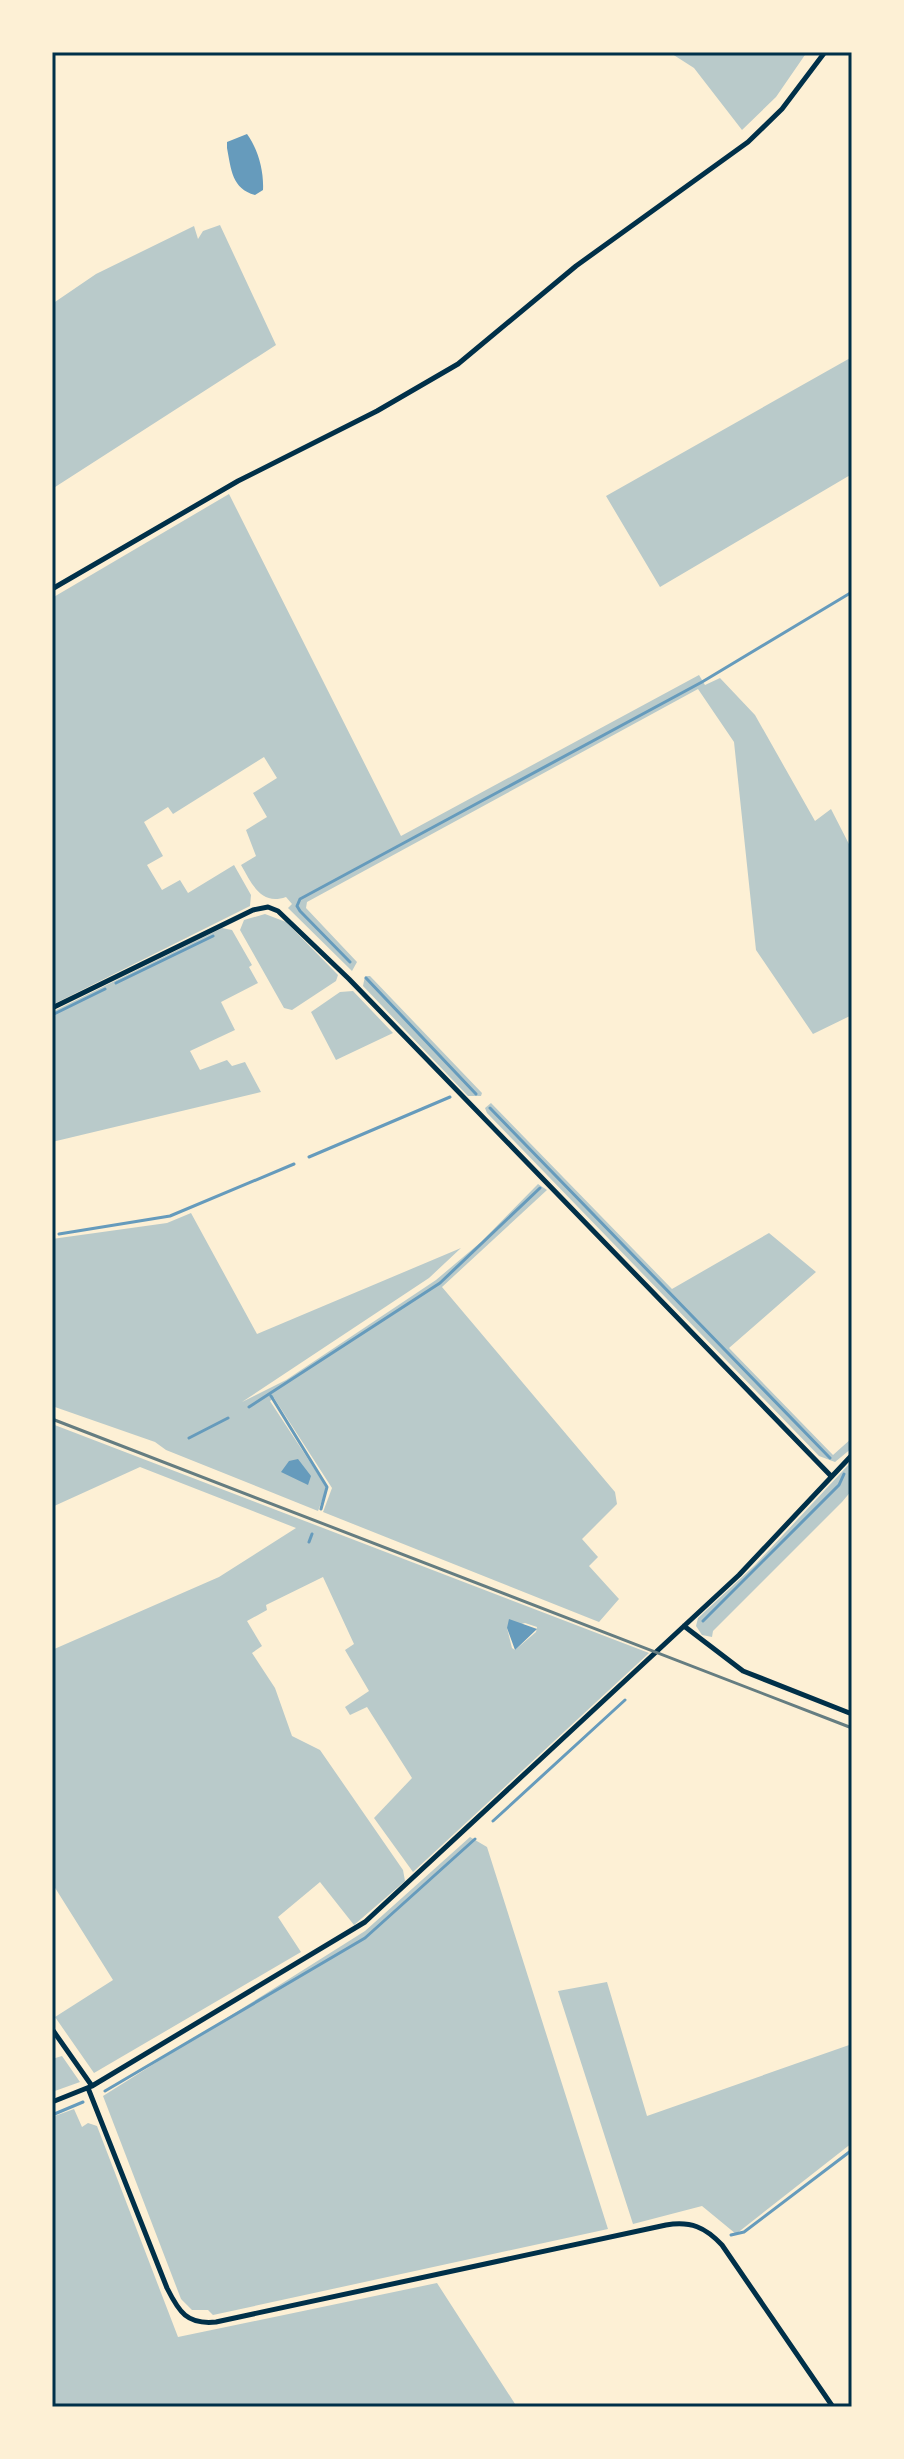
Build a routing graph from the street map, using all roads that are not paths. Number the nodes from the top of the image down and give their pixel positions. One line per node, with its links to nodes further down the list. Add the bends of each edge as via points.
1 (825, 52): 2 (street, via 782,109 748,142 576,266 458,364 238,481)
2 (52, 589)
3 (52, 1008): 5 (street, via 253,910 278,911)
4 (852, 1455): 5 (street)
5 (831, 1476): 6 (street)
6 (684, 1626): 7 (street, via 743,1671); 9 (street, via 365,1922)
7 (852, 1714)
8 (52, 2029): 9 (street)
9 (90, 2087): 10 (street); 11 (street, via 167,2288 190,2320 216,2322 689,2224 707,2230 722,2245)
10 (52, 2102)
11 (833, 2407)

